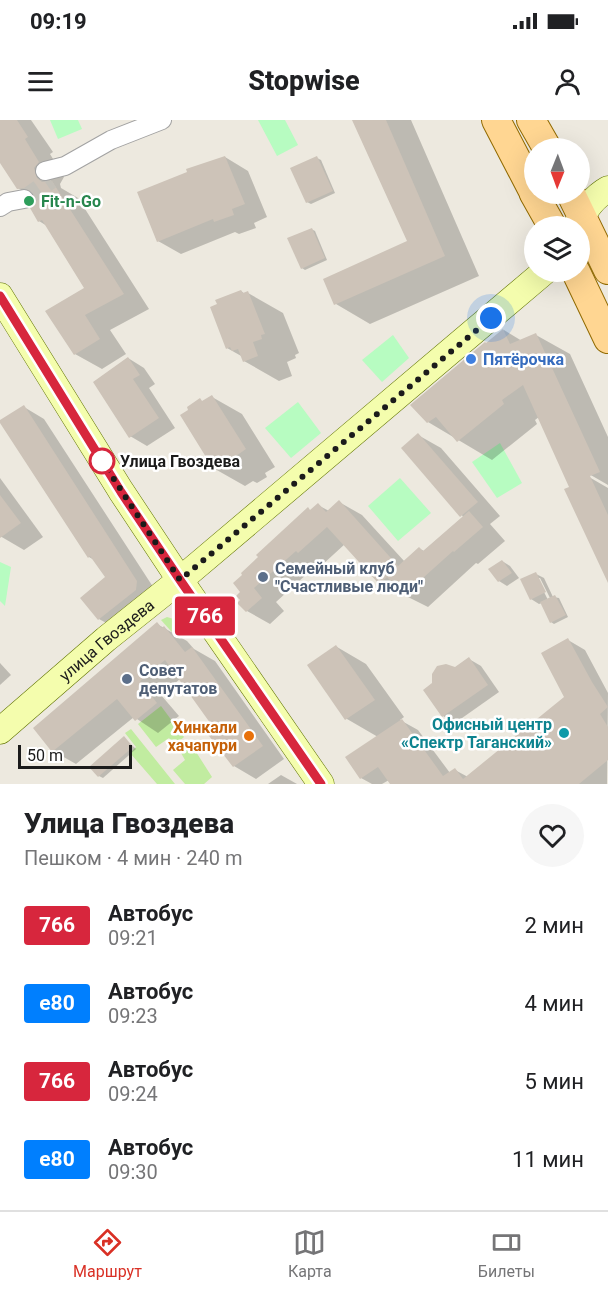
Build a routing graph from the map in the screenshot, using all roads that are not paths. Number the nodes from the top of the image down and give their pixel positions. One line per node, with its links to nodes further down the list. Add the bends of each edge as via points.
1 (162, 120): 6 (street, via 111,140)
2 (496, 120): 5 (main road)
3 (531, 120): 4 (main road)
4 (541, 138)
5 (524, 174)
6 (48, 176)
7 (607, 189): 8 (street)
8 (577, 206): 9 (main road)
9 (608, 270)
10 (533, 282): 14 (street, улица Гвоздева)
11 (581, 282): 13 (main road)
12 (0, 296): 14 (street)
13 (608, 339)
14 (180, 580): 15 (street, улица Гвоздева); 16 (street)
15 (0, 731)
16 (321, 784)

